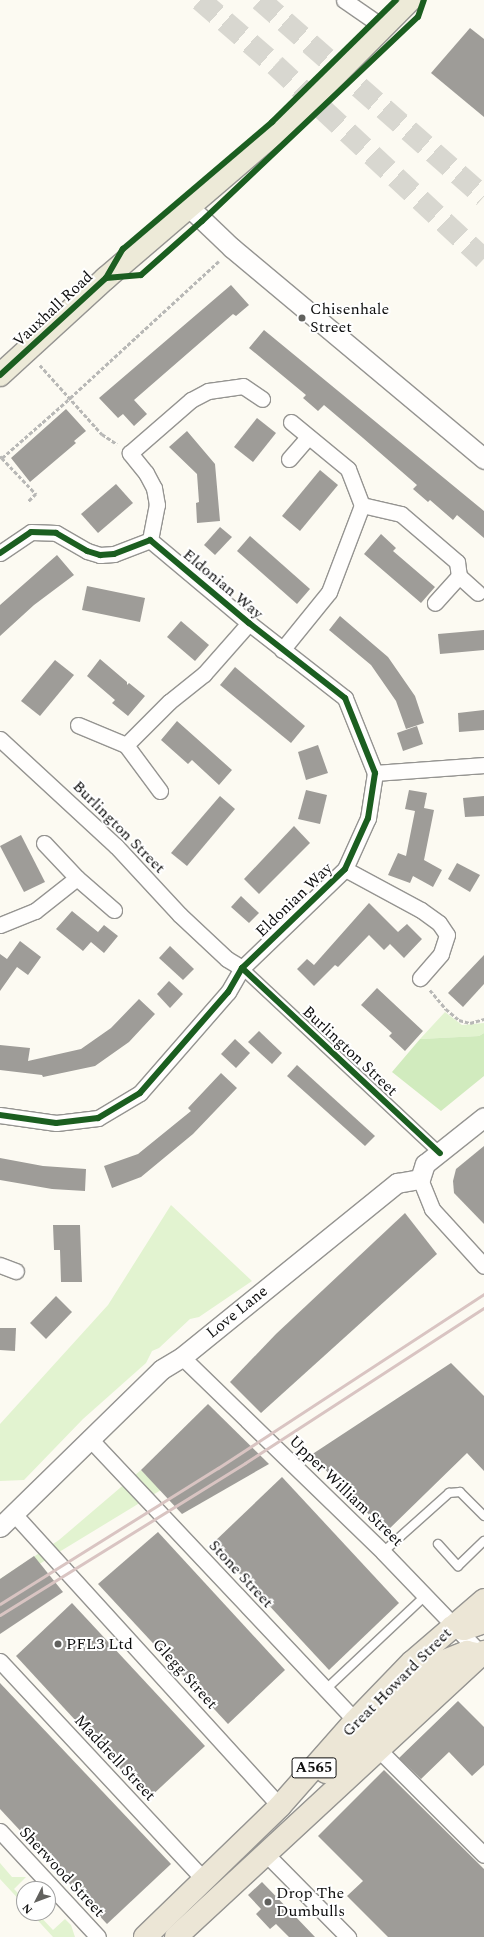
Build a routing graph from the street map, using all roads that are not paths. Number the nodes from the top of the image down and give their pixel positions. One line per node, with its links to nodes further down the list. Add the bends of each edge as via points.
1 (344, 0): 3 (street)
2 (410, 0): 3 (main road, Vauxhall Road)
3 (383, 26): 4 (main road, Vauxhall Road, via 294,116)
4 (190, 208): 5 (main road, Vauxhall Road, via 106,278); 9 (street, via 232,248)
5 (0, 375)
6 (262, 398): 12 (street, via 243,386 208,391 191,400 130,452 154,488 157,505)
7 (291, 422): 8 (street)
8 (308, 437): 10 (street); 11 (street, via 348,469)
9 (484, 458)
10 (289, 459)
11 (362, 505): 14 (street, via 401,514 457,562); 18 (street, via 329,592)
12 (150, 540): 13 (street, via 114,554 100,555 87,551 56,533 31,532); 17 (street, Eldonian Way)
13 (0, 554)
14 (459, 576): 15 (street); 16 (street)
15 (478, 594)
16 (435, 603)
17 (249, 623): 18 (street, Eldonian Way); 21 (street, via 204,674 169,702)
18 (282, 650): 23 (street, Eldonian Way, via 346,698)
19 (78, 725): 21 (street)
20 (0, 740): 30 (street, Burlington Street, via 116,846 180,915 227,958)
21 (126, 745): 24 (street)
22 (484, 765): 23 (street)
23 (375, 773): 26 (street, Eldonian Way, via 368,818)
24 (160, 791)
25 (44, 843): 27 (street)
26 (345, 869): 30 (street, Eldonian Way); 31 (street, via 421,910 439,923 447,935 441,954)
27 (77, 878): 28 (street); 29 (street, via 35,911)
28 (114, 910)
29 (0, 925)
30 (242, 968): 32 (street, Eldonian Way, via 228,992 134,1096 98,1118 56,1123); 34 (street, Burlington Street)
31 (420, 978)
32 (0, 1115)
33 (484, 1117): 34 (street)
34 (440, 1153): 35 (street, via 425,1164)
35 (420, 1178): 37 (street, via 432,1209); 39 (street, Love Lane, via 397,1183)
36 (0, 1265): 38 (street)
37 (484, 1266)
38 (16, 1271)
39 (182, 1356): 40 (street, Love Lane, via 162,1369); 46 (street, Upper William Street)
40 (89, 1438): 41 (street, Love Lane); 53 (street, Stone Street)
41 (14, 1514): 43 (street, Love Lane); 55 (street, Glegg Street)
42 (484, 1516): 46 (lane, via 460,1492 449,1493)
43 (0, 1527)
44 (484, 1541): 45 (lane, via 458,1566)
45 (438, 1544)
46 (383, 1552): 47 (street, Upper William Street)
47 (424, 1596): 50 (street, Upper William Street); 53 (lane)
48 (484, 1600): 50 (highway, Great Howard Street / A565)
49 (484, 1622): 50 (highway, via 464,1629)
50 (452, 1627): 51 (street, Upper William Street); 54 (highway, Great Howard Street / A565, via 412,1662)
51 (483, 1655): 54 (highway, Great Howard Street / A565)
52 (0, 1660): 59 (street, Maddrell Street)
53 (325, 1690): 54 (street, Stone Street)
54 (367, 1735): 55 (highway, via 332,1768); 57 (highway, Great Howard Street / A565); 58 (street, Stone Street)
55 (280, 1806): 59 (highway)
56 (0, 1831): 61 (street, Sherwood Street)
57 (266, 1854): 60 (highway, Great Howard Street / A565); 63 (street)
58 (484, 1855)
59 (204, 1880): 62 (highway)
60 (178, 1936)
61 (98, 1937)
62 (144, 1937)
63 (348, 1937)

